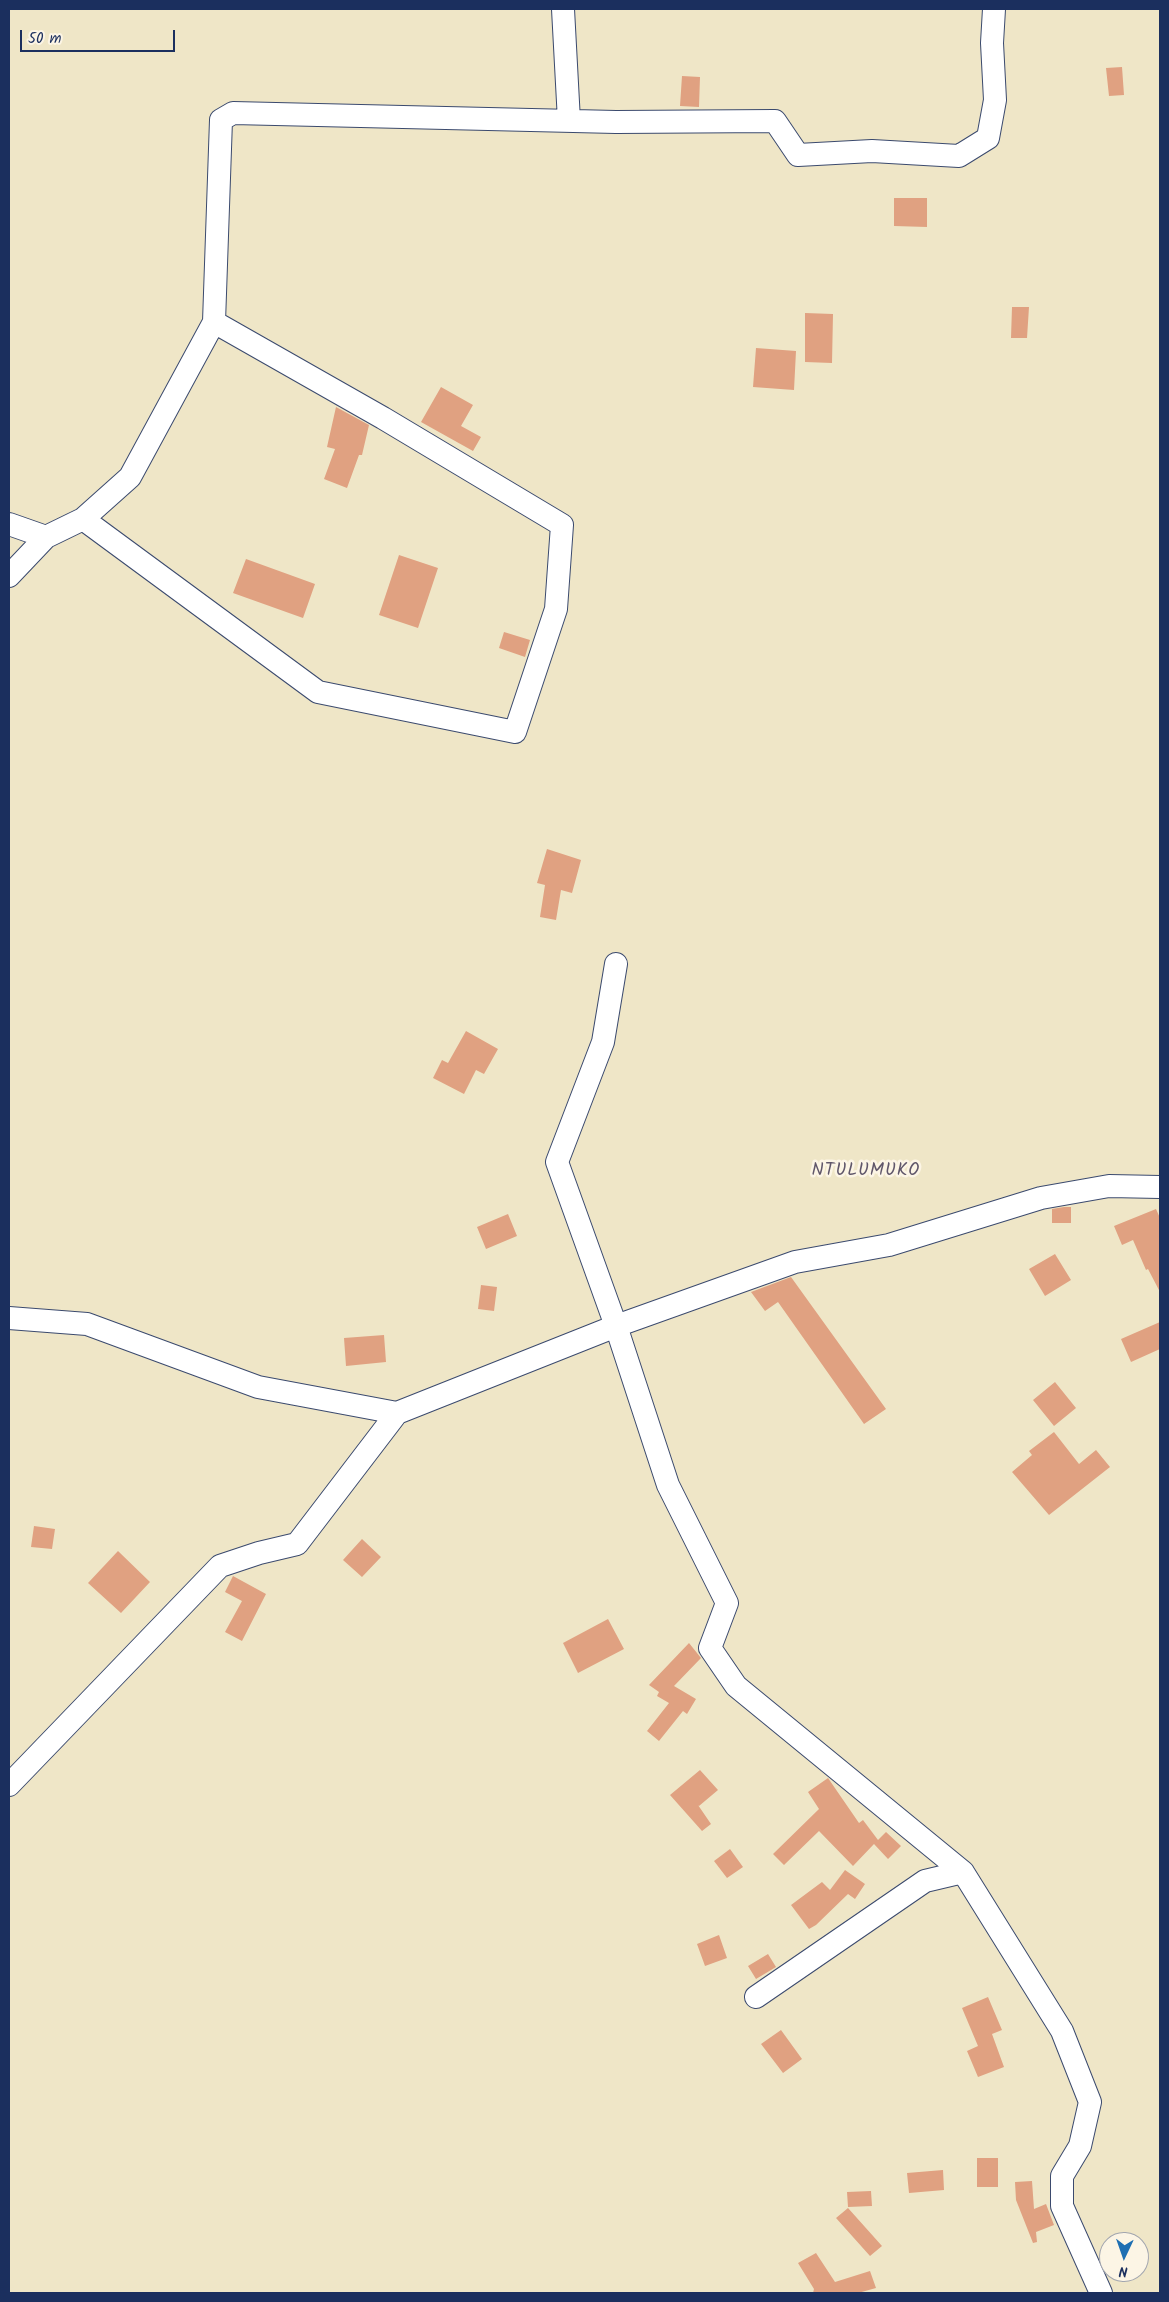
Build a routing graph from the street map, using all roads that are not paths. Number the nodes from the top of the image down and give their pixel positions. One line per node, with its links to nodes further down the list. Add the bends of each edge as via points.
1 (562, 9): 3 (street)
2 (994, 9): 3 (street, via 995,100 988,138 959,156 872,151 798,155 776,122)
3 (569, 121): 4 (street, via 233,113 221,120)
4 (214, 322): 5 (street, via 130,477); 5 (street, via 384,418 562,525 556,609 515,732 318,692)
5 (83, 519): 7 (street)
6 (9, 524): 7 (street)
7 (46, 537): 8 (street)
8 (9, 576)
9 (616, 964): 12 (street, via 603,1042 556,1162)
10 (1160, 1187): 12 (street, via 1109,1186 1041,1198 889,1245 795,1262)
11 (9, 1318): 13 (street, via 87,1324 258,1387)
12 (616, 1326): 13 (street); 15 (street, via 668,1485 727,1603 710,1648 736,1686)
13 (397, 1414): 14 (street, via 297,1544 220,1566)
14 (9, 1785)
15 (963, 1872): 16 (street, via 925,1881); 17 (street, via 1062,2030 1090,2102 1080,2146 1062,2176 1062,2206)
16 (756, 1997)
17 (1101, 2293)

